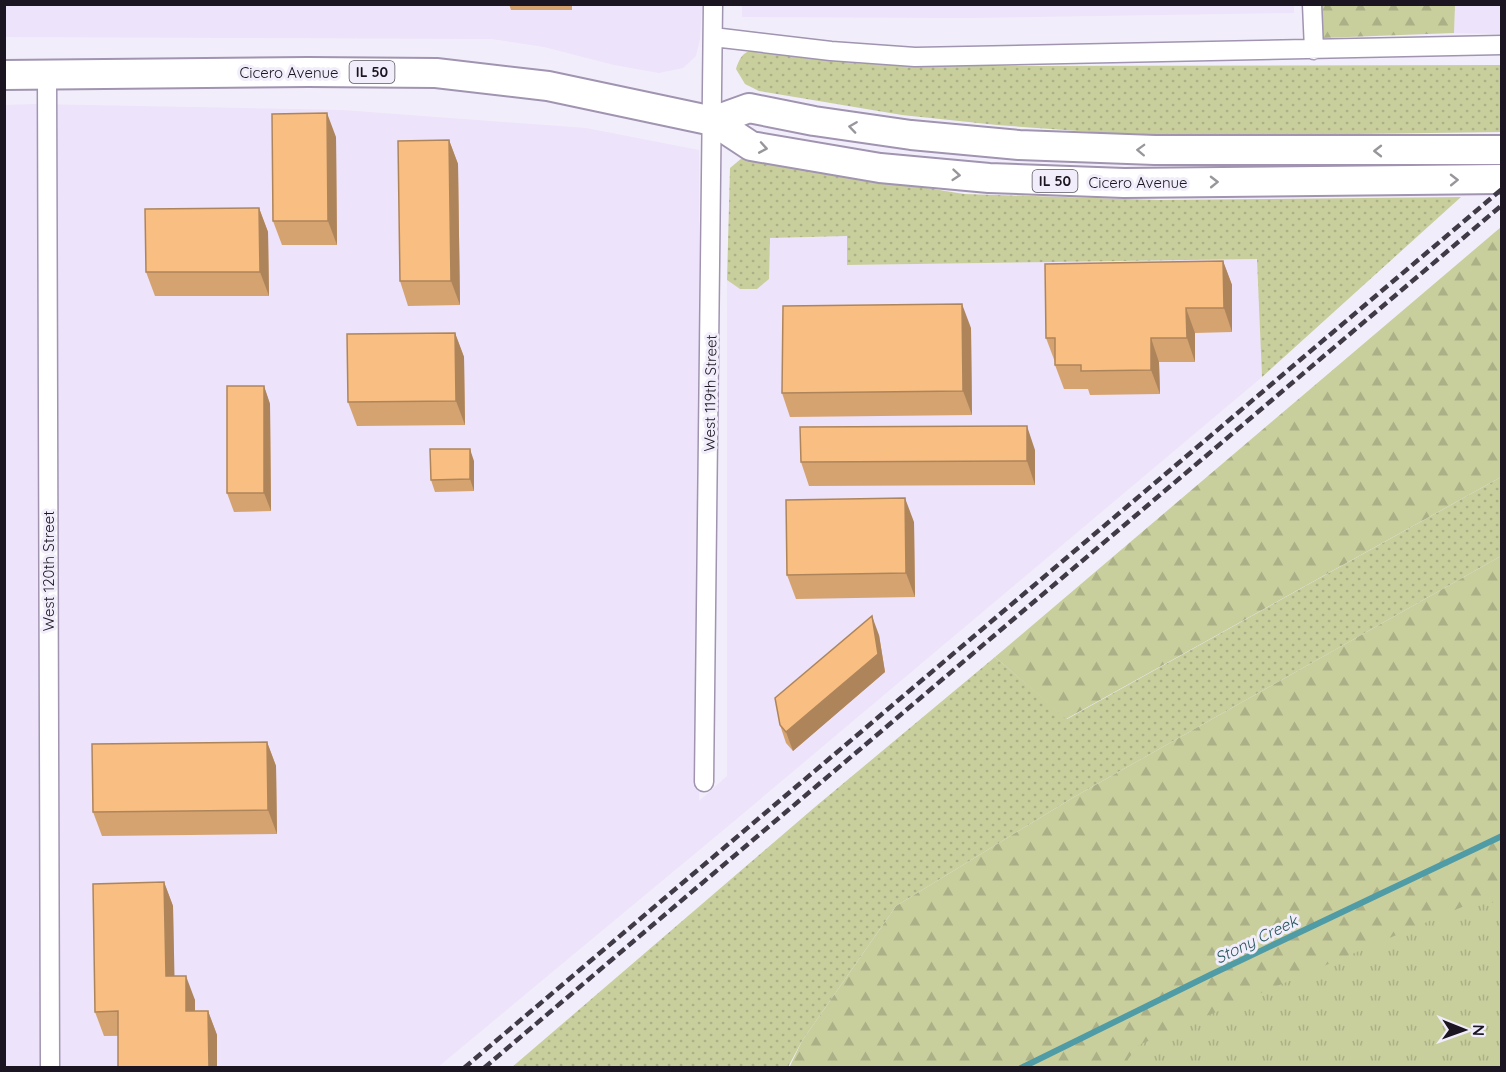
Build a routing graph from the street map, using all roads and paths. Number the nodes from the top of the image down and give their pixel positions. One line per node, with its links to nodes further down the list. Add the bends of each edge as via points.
1 (713, 4): 3 (street, West 119th Street)
2 (1312, 4): 5 (street)
3 (713, 37): 5 (street, via 915,57); 8 (street, West 119th Street)
4 (1502, 45): 5 (street)
5 (1314, 50)
6 (4, 75): 7 (main road, Cicero Avenue / IL 50)
7 (46, 75): 8 (main road, Cicero Avenue / IL 50, via 436,73 548,86); 12 (street, West 120th Street)
8 (712, 121): 9 (main road, one-way to 8, via 1155,150 1019,145 911,135 749,108); 10 (main road, Cicero Avenue / IL 50, one-way to 10, via 751,146 880,168 978,177 1124,183); 11 (street, West 119th Street)
9 (1502, 150)
10 (1502, 179)
11 (704, 782)
12 (50, 1068)

